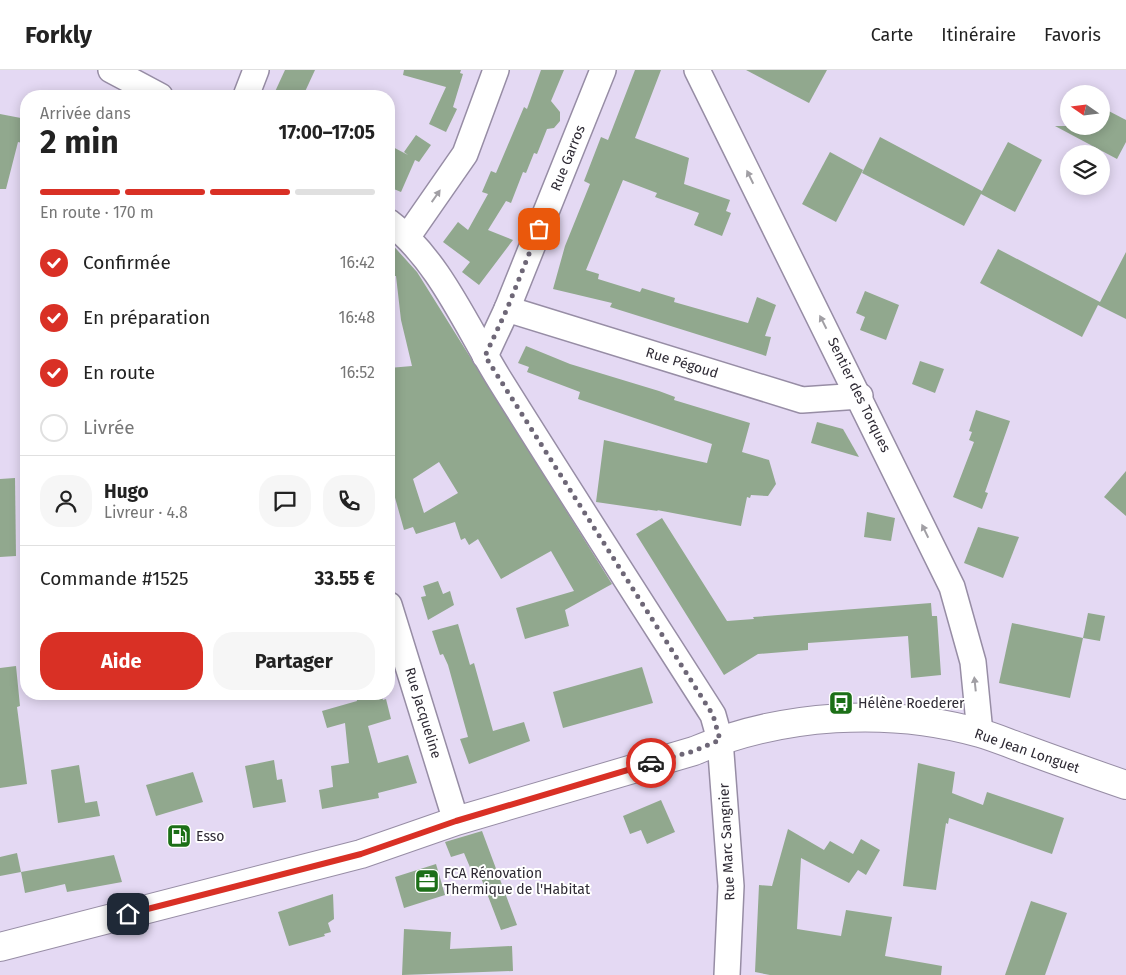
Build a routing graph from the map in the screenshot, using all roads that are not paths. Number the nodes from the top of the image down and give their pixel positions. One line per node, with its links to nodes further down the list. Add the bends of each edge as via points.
1 (111, 70): 6 (street)
2 (256, 70): 7 (street)
3 (496, 70): 8 (street, one-way to 3, via 465,154)
4 (603, 70): 9 (street, Rue Garros)
5 (697, 70): 11 (street, Sentier des Torques, one-way to 5)
6 (149, 90)
7 (248, 90)
8 (398, 229): 10 (street, Rue Marc Sangnier, via 449,294)
9 (507, 309): 10 (street, Rue Garros); 11 (street, Rue Pégoud, via 802,400)
10 (485, 356): 14 (street, Rue Marc Sangnier, via 713,715)
11 (860, 396): 13 (street, Sentier des Torques, one-way to 11, via 973,662 952,587)
12 (395, 624): 16 (street, Rue Jacqueline)
13 (980, 733): 14 (street, Rue Jean Longuet, via 908,719 825,719 756,730); 15 (street, Rue Jean Longuet)
14 (720, 740): 16 (street, Rue Jean Longuet, via 694,751); 18 (street, Rue Marc Sangnier, via 731,886)
15 (1126, 785)
16 (456, 821): 17 (street, Rue Jean Longuet, via 361,854)
17 (0, 947)
18 (727, 975)

